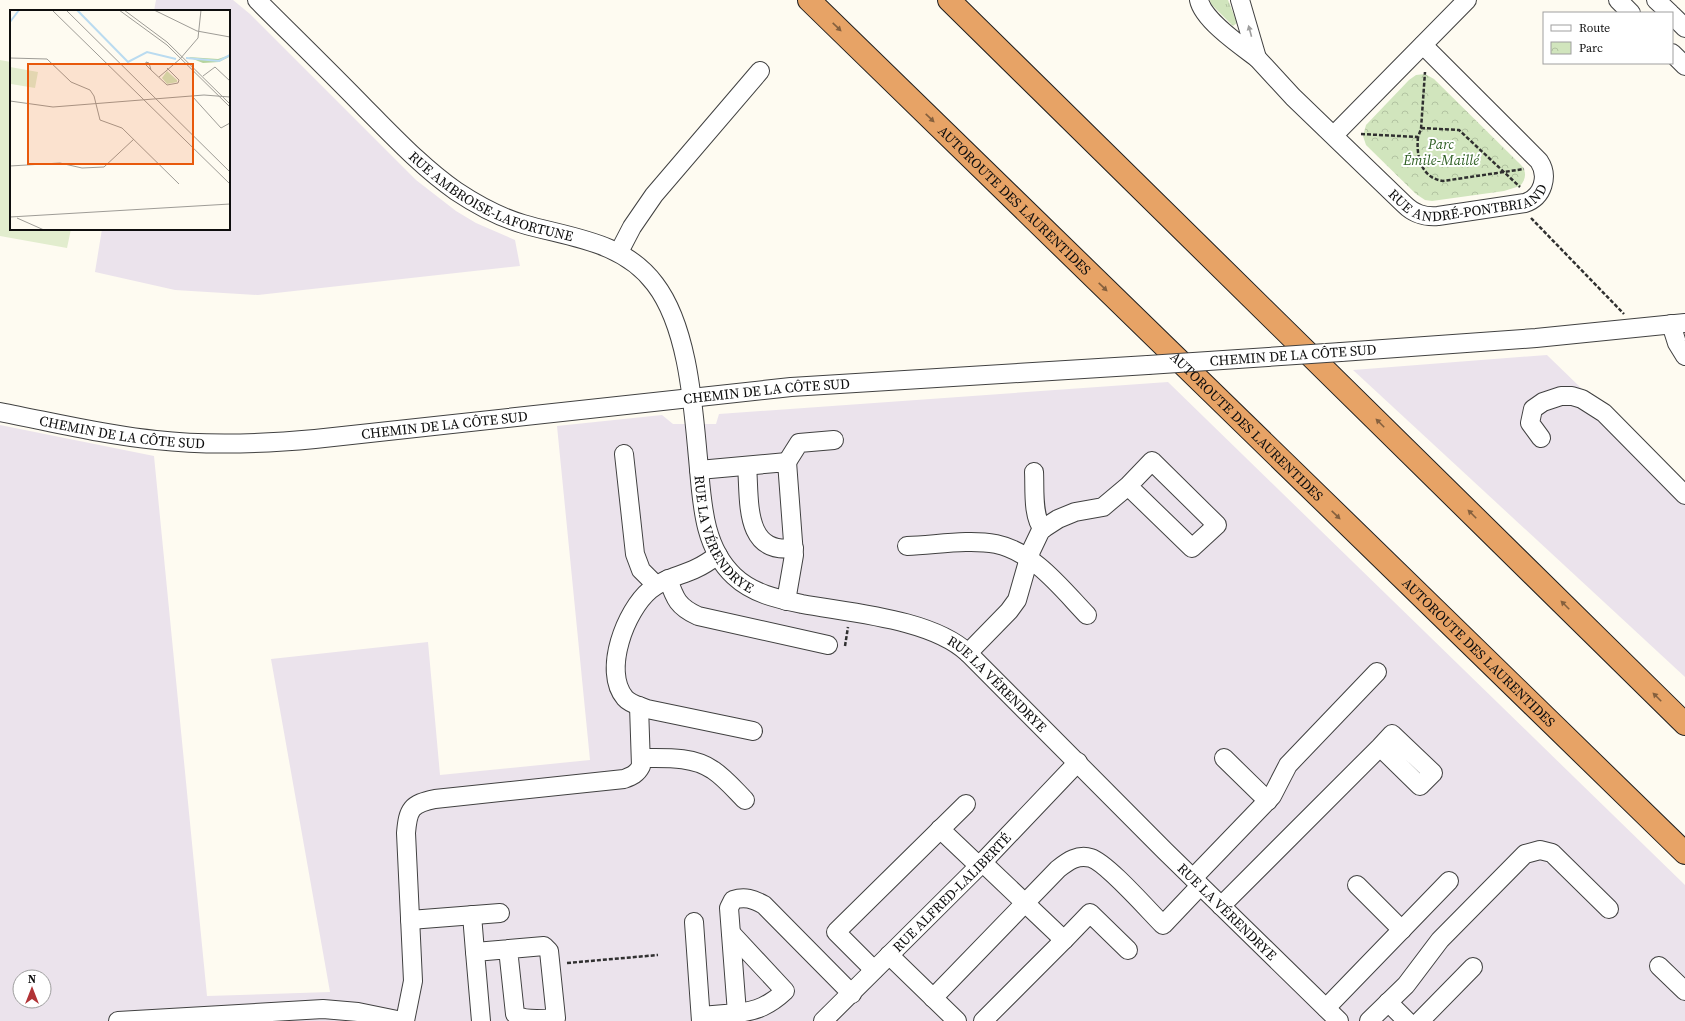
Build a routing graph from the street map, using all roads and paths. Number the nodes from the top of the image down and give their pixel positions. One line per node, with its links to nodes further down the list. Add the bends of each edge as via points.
1 (257, 0): 27 (street, RUE AMBROISE-LAFORTUNE, via 406,149 449,186 510,220 591,241)
2 (809, 0): 65 (highway, AUTOROUTE DES LAURENTIDES, one-way to 65)
3 (949, 0): 55 (highway, one-way to 3)
4 (1199, 0): 15 (street, RUE ANDRÉ-PONTBRIAND, via 1206,13)
5 (1240, 0): 15 (street, RUE ANDRÉ-PONTBRIAND, one-way to 5)
6 (1466, 0): 13 (street)
7 (1618, 0): 9 (street)
8 (1656, 0): 10 (street)
9 (1630, 12)
10 (1669, 12)
11 (1673, 16): 12 (street)
12 (1685, 28)
13 (1423, 45): 21 (street); 21 (street, RUE ANDRÉ-PONTBRIAND, via 1539,161 1544,170 1543,183 1534,198 1518,204 1438,216 1420,215 1408,208)
14 (1673, 54): 16 (street)
15 (1257, 58): 21 (street, RUE ANDRÉ-PONTBRIAND)
16 (1685, 66)
17 (760, 71): 27 (street, via 654,195)
18 (1425, 72): 19 (path)
19 (1421, 128): 22 (path); 24 (path, via 1459,130)
20 (1361, 134): 22 (path)
21 (1334, 135)
22 (1418, 137): 24 (path, via 1421,165 1428,176 1443,181)
23 (1526, 168): 24 (path)
24 (1503, 172): 25 (path)
25 (1520, 188)
26 (1529, 216): 28 (path)
27 (618, 252): 31 (street, RUE AMBROISE-LAFORTUNE, via 640,267 653,281 671,309 682,343)
28 (1629, 319)
29 (1678, 323): 30 (street, via 1676,343); 31 (street, CHEMIN DE LA CÔTE SUD, bridge, via 1536,338 830,384)
30 (1685, 356)
31 (691, 398): 32 (street, CHEMIN DE LA CÔTE SUD, via 315,439 252,443 192,443 139,438); 38 (street, RUE LA VÉRENDRYE)
32 (0, 412)
33 (1541, 438): 41 (street, via 1530,423 1533,409 1537,405 1561,396 1582,399 1604,413)
34 (834, 440): 36 (street, via 799,443)
35 (624, 454): 47 (street, via 635,554 641,570)
36 (787, 462): 37 (street); 44 (street)
37 (747, 466): 38 (street); 44 (street, via 754,531 766,544)
38 (699, 470): 45 (street, RUE LA VÉRENDRYE, via 707,530)
39 (1034, 472): 42 (street, via 1036,514 1039,525)
40 (1128, 486): 40 (street, via 1192,548 1217,525 1152,461); 42 (street, via 1103,507 1075,512 1058,518)
41 (1685, 495)
42 (1043, 528): 46 (street, via 1036,538)
43 (907, 546): 46 (street, via 982,543 1006,547)
44 (794, 548): 48 (street)
45 (718, 555): 47 (street, via 697,568); 48 (street, RUE LA VÉRENDRYE, via 743,584 755,591)
46 (1028, 560): 49 (street, via 1043,570); 52 (street, via 1021,588 1009,611)
47 (662, 582): 51 (street, via 681,606 698,616); 54 (street, via 641,598 632,611 625,626 617,657 620,687 625,698)
48 (786, 601): 52 (street, RUE LA VÉRENDRYE, via 926,628 954,641)
49 (1087, 615)
50 (849, 626): 51 (path)
51 (836, 647)
52 (968, 653): 60 (street, RUE LA VÉRENDRYE)
53 (1377, 672): 62 (street, via 1288,765)
54 (639, 706): 56 (street, via 664,714); 58 (street)
55 (1685, 724)
56 (753, 731)
57 (1380, 747): 71 (street)
58 (642, 758): 61 (street, via 699,762 714,771); 75 (street, via 638,773 624,779 435,798 413,807 407,816 406,833)
59 (1224, 758): 62 (street)
60 (1078, 762): 66 (street, RUE ALFRED-LALIBERTÉ); 68 (street, RUE LA VÉRENDRYE)
61 (745, 800)
62 (1268, 801): 68 (street)
63 (966, 804): 64 (street)
64 (940, 828): 66 (street); 88 (street, via 836,932)
65 (1685, 853)
66 (980, 864): 70 (street); 84 (street, RUE ALFRED-LALIBERTÉ)
67 (1449, 881): 77 (street)
68 (1197, 882): 70 (street, via 1163,925 1103,865 1082,857 1067,862); 71 (street, RUE LA VÉRENDRYE)
69 (1357, 886): 77 (street)
70 (1025, 903): 79 (street); 91 (street)
71 (1221, 906): 93 (street, RUE LA VÉRENDRYE)
72 (1608, 909): 92 (street, via 1552,853 1540,850 1525,854 1440,940 1406,985)
73 (500, 913): 74 (street)
74 (472, 915): 75 (street); 82 (street)
75 (410, 920): 97 (street, via 413,981)
76 (694, 922): 95 (street)
77 (1402, 930): 93 (street)
78 (731, 933): 90 (street, via 730,903 739,898 754,899 764,905); 94 (street); 94 (street, via 785,991 759,1010)
79 (1064, 940): 81 (street, via 1090,913); 101 (street)
80 (508, 949): 82 (street)
81 (1128, 950)
82 (475, 952): 98 (street)
83 (658, 955): 85 (path, via 578,960)
84 (889, 955): 88 (street, RUE ALFRED-LALIBERTÉ); 91 (street)
85 (569, 963)
86 (1659, 966): 89 (street)
87 (1473, 967): 105 (street)
88 (874, 970): 90 (street, RUE ALFRED-LALIBERTÉ)
89 (1685, 991)
90 (852, 994): 99 (street, RUE ALFRED-LALIBERTÉ)
91 (933, 998): 100 (street)
92 (1388, 1002): 103 (street); 104 (street)
93 (1326, 1008): 102 (street, RUE LA VÉRENDRYE)
94 (737, 1013): 95 (street)
95 (701, 1019)
96 (118, 1021): 97 (street, via 323,1009 358,1012)
97 (403, 1021)
98 (481, 1021)
99 (823, 1021)
100 (957, 1021)
101 (983, 1021)
102 (1338, 1021)
103 (1369, 1021)
104 (1407, 1021)
105 (1420, 1021)

